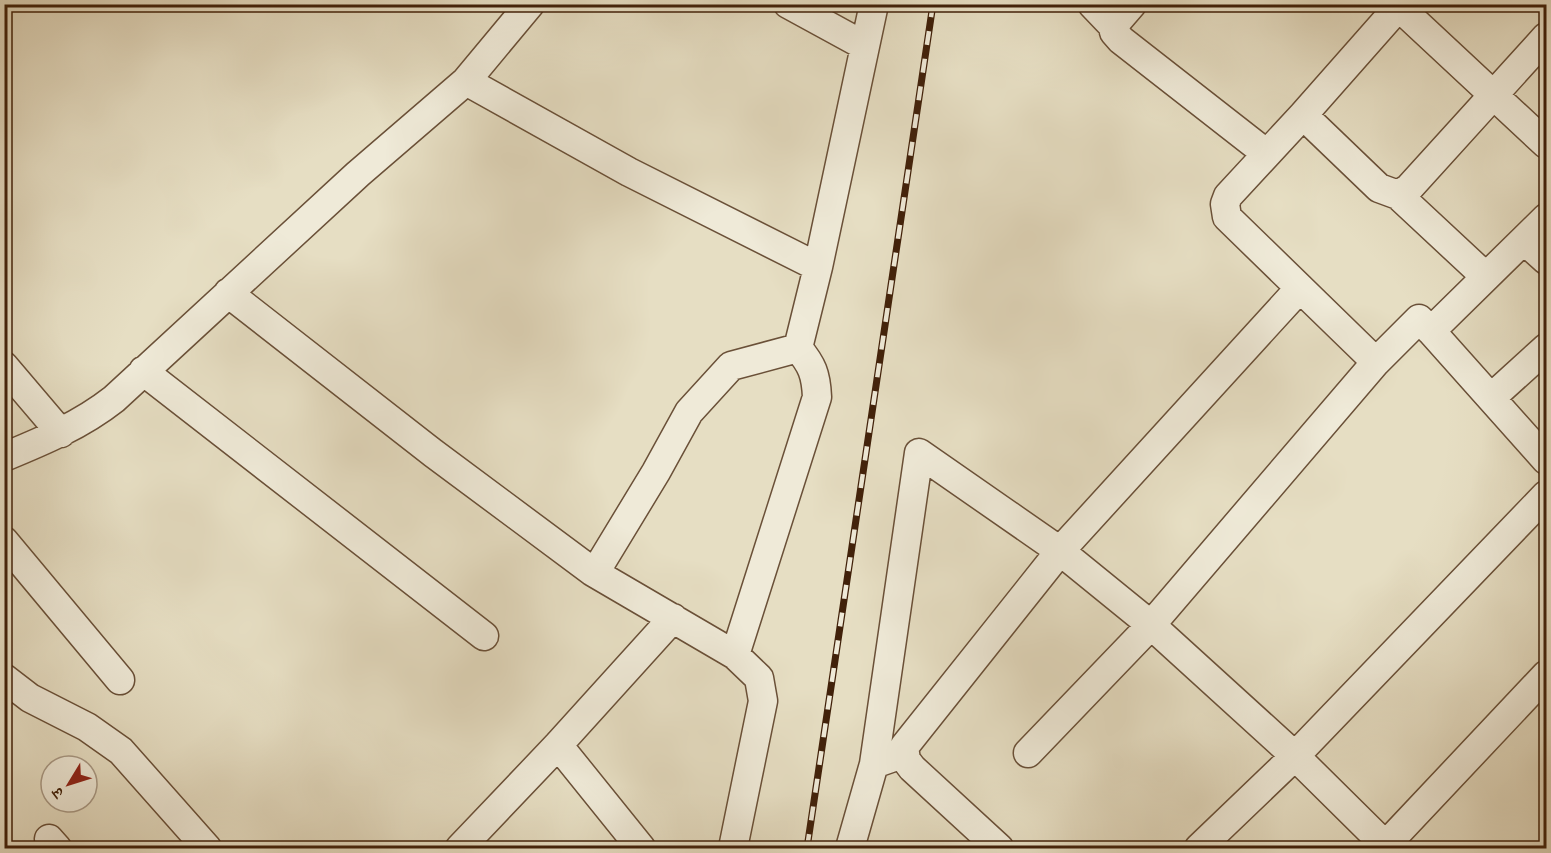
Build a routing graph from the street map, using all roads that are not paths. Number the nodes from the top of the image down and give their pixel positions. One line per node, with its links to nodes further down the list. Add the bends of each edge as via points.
1 (530, 4): 10 (street)
2 (788, 4): 9 (street)
3 (874, 4): 9 (street)
4 (1092, 4): 7 (street)
5 (1132, 4): 7 (street)
6 (1400, 6): 11 (street); 12 (street)
7 (1113, 26): 14 (street, via 1121,40)
8 (1546, 37): 11 (street)
9 (865, 46): 19 (street)
10 (466, 81): 19 (street, via 629,172); 22 (street)
11 (1494, 94): 13 (street); 15 (street, via 1409,188)
12 (1303, 115): 14 (street); 15 (street, via 1379,188)
13 (1546, 144)
14 (1267, 154): 21 (street, via 1228,196 1227,217)
15 (1398, 195): 20 (street)
16 (1546, 218): 17 (street)
17 (1524, 240): 18 (street); 20 (street)
18 (1546, 260)
19 (818, 267): 24 (street)
20 (1486, 277): 23 (street)
21 (1300, 288): 26 (street); 35 (street)
22 (228, 293): 28 (street); 36 (street)
23 (1431, 331): 26 (street, via 1419,319); 29 (street)
24 (798, 348): 36 (street, via 731,366 689,411); 40 (street, via 814,371 817,397)
25 (1546, 348): 29 (street)
26 (1376, 362): 38 (street)
27 (4, 366): 30 (street)
28 (143, 371): 30 (street, via 98,412); 39 (street)
29 (1491, 398): 32 (street)
30 (61, 433): 31 (street)
31 (4, 458)
32 (1546, 460)
33 (1546, 495): 47 (street)
34 (4, 542): 43 (street)
35 (1060, 551): 38 (street); 45 (street, via 904,746); 48 (street, via 920,453)
36 (593, 572): 37 (street)
37 (673, 618): 40 (street); 44 (street)
38 (1151, 626): 46 (street); 47 (street)
39 (484, 636)
40 (735, 655): 53 (street, via 759,678 763,701)
41 (1546, 675): 50 (street)
42 (4, 678): 51 (street, via 30,698 87,727 121,751)
43 (120, 680)
44 (558, 745): 49 (street); 52 (street)
45 (904, 753): 48 (street); 55 (street, via 912,768)
46 (1028, 753)
47 (1295, 756): 50 (street); 56 (street)
48 (874, 764): 54 (street)
49 (477, 843)
50 (1384, 847)
51 (207, 849)
52 (641, 849)
53 (732, 849)
54 (850, 849)
55 (999, 849)
56 (1199, 849)

